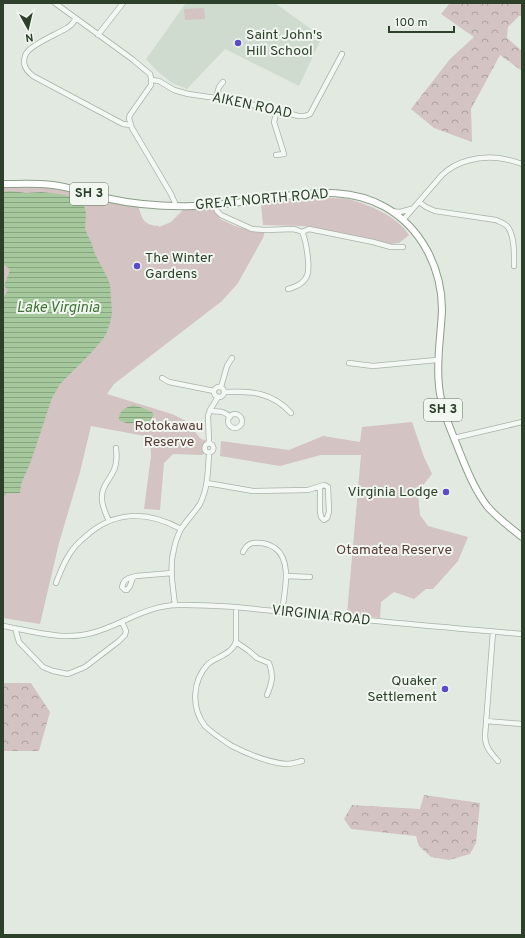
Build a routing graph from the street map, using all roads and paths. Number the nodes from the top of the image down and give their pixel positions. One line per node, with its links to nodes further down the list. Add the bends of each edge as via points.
1 (55, 3): 3 (street)
2 (123, 3): 4 (street)
3 (76, 19): 4 (street); 10 (street, via 67,28 30,49 24,60 27,71 123,124)
4 (98, 35): 6 (street, via 144,69)
5 (342, 54): 9 (street, AIKEN ROAD, via 310,114 298,116)
6 (152, 80): 8 (street, AIKEN ROAD, via 181,92); 10 (street, via 150,87 130,115)
7 (223, 82): 8 (street)
8 (216, 98): 9 (street, AIKEN ROAD)
9 (277, 110): 11 (street, via 274,122 284,154)
10 (130, 125): 16 (street, via 169,190)
11 (276, 155)
12 (522, 164): 14 (street, via 490,158 458,164 442,174)
13 (3, 184): 16 (highway, GREAT NORTH ROAD / SH 3, via 53,185 116,200)
14 (419, 202): 17 (street); 22 (street, via 435,212 502,222 511,235)
15 (215, 205): 16 (highway, GREAT NORTH ROAD / SH 3); 18 (highway, GREAT NORTH ROAD / SH 3, via 311,193 335,193 361,197); 20 (street, via 221,215 252,229 293,229)
16 (175, 206)
17 (413, 209): 18 (street); 19 (street)
18 (391, 211): 19 (highway, GREAT NORTH ROAD / SH 3)
19 (403, 220): 25 (highway, GREAT NORTH ROAD / SH 3, via 426,248 438,278 442,311)
20 (302, 232): 21 (street, via 316,230 391,247); 23 (street, via 305,237 308,271 304,281)
21 (403, 247)
22 (514, 266)
23 (288, 289)
24 (232, 358): 28 (street)
25 (437, 360): 26 (street, via 373,366); 36 (highway, GREAT NORTH ROAD / SH 3, via 440,396)
26 (349, 363)
27 (162, 378): 29 (street, via 169,382)
28 (221, 387): 29 (street); 30 (street)
29 (214, 391): 31 (street)
30 (225, 392): 31 (street); 33 (street, via 262,394 282,404)
31 (218, 397): 32 (street)
32 (210, 410): 34 (street, via 225,413); 38 (street, via 209,443 214,447 212,452 209,452)
33 (291, 413)
34 (230, 417)
35 (522, 422): 36 (street)
36 (454, 438): 43 (highway, GREAT NORTH ROAD / SH 3, via 481,497 498,517)
37 (116, 448): 41 (street, via 117,463 102,495 103,507)
38 (207, 483): 39 (street, via 253,491); 42 (street, via 194,513)
39 (320, 489): 40 (street); 40 (street, via 324,485 328,488); 40 (street, via 320,511 324,520 328,512)
40 (328, 496)
41 (109, 521): 42 (street, via 126,516 146,516 166,521); 49 (street, via 91,531 75,547)
42 (181, 529): 45 (street, via 174,549)
43 (522, 536)
44 (243, 552): 46 (street, via 246,546 251,544 271,545 284,560)
45 (172, 573): 47 (street); 50 (street)
46 (286, 576): 48 (street); 52 (street)
47 (133, 577)
48 (310, 577)
49 (56, 583)
50 (175, 605): 51 (street, VIRGINIA ROAD); 53 (street, VIRGINIA ROAD, via 155,608)
51 (236, 608): 52 (street, VIRGINIA ROAD); 58 (street)
52 (282, 612): 56 (street, VIRGINIA ROAD)
53 (122, 622): 55 (street, VIRGINIA ROAD, via 81,636 54,636); 55 (street, via 126,631 119,641 85,667 68,674 43,667 19,642)
54 (3, 626): 55 (street, VIRGINIA ROAD)
55 (15, 628)
56 (494, 632): 57 (street, VIRGINIA ROAD); 60 (street)
57 (522, 634)
58 (236, 642): 59 (street, via 257,658 269,663 272,671 271,686); 62 (street, via 223,655 212,660 198,679 195,692 198,714 206,726 220,738 241,750 263,759 288,764)
59 (267, 695)
60 (486, 721): 61 (street); 63 (street, via 486,746)
61 (522, 724)
62 (302, 761)
63 (498, 761)

